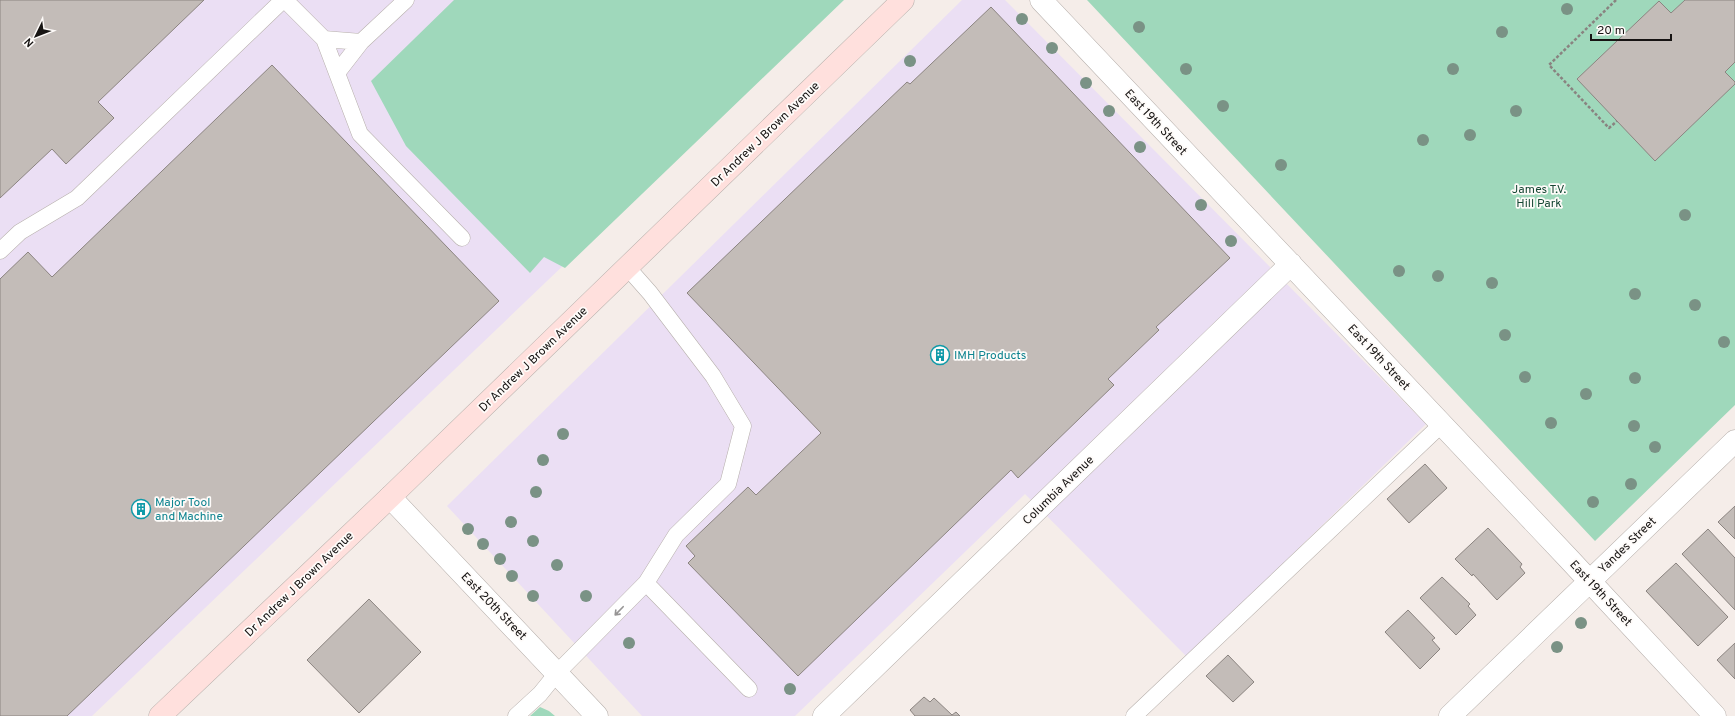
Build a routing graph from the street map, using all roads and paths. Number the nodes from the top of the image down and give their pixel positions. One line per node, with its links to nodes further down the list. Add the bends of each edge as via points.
1 (284, 0): 6 (lane); 11 (lane, via 77,198 20,232)
2 (406, 0): 7 (lane)
3 (903, 0): 13 (main road, Dr Andrew J Brown Avenue)
4 (1041, 0): 12 (street, East 19th Street)
5 (1616, 0): 9 (path, via 1549,65 1609,128)
6 (324, 39): 7 (lane); 8 (lane)
7 (361, 42): 8 (lane)
8 (337, 74): 10 (lane, via 360,134)
9 (1617, 121)
10 (462, 238)
11 (0, 252)
12 (1291, 264): 14 (street, East 19th Street); 24 (street, Columbia Avenue)
13 (627, 267): 16 (main road, Dr Andrew J Brown Avenue); 18 (lane, via 650,292 712,376 743,426 728,484 676,535)
14 (1442, 424): 17 (street, East 19th Street); 25 (lane)
15 (1735, 441): 17 (street, Yandes Street)
16 (390, 497): 19 (street, East 20th Street); 21 (main road, Dr Andrew J Brown Avenue)
17 (1589, 581): 26 (street, Yandes Street); 27 (street, East 19th Street)
18 (646, 583): 19 (lane, one-way to 19); 20 (lane)
19 (557, 673): 22 (lane, via 540,694); 23 (street, East 20th Street)
20 (749, 689)
21 (160, 716)
22 (516, 716)
23 (597, 716)
24 (824, 716)
25 (1134, 716)
26 (1450, 716)
27 (1714, 716)

